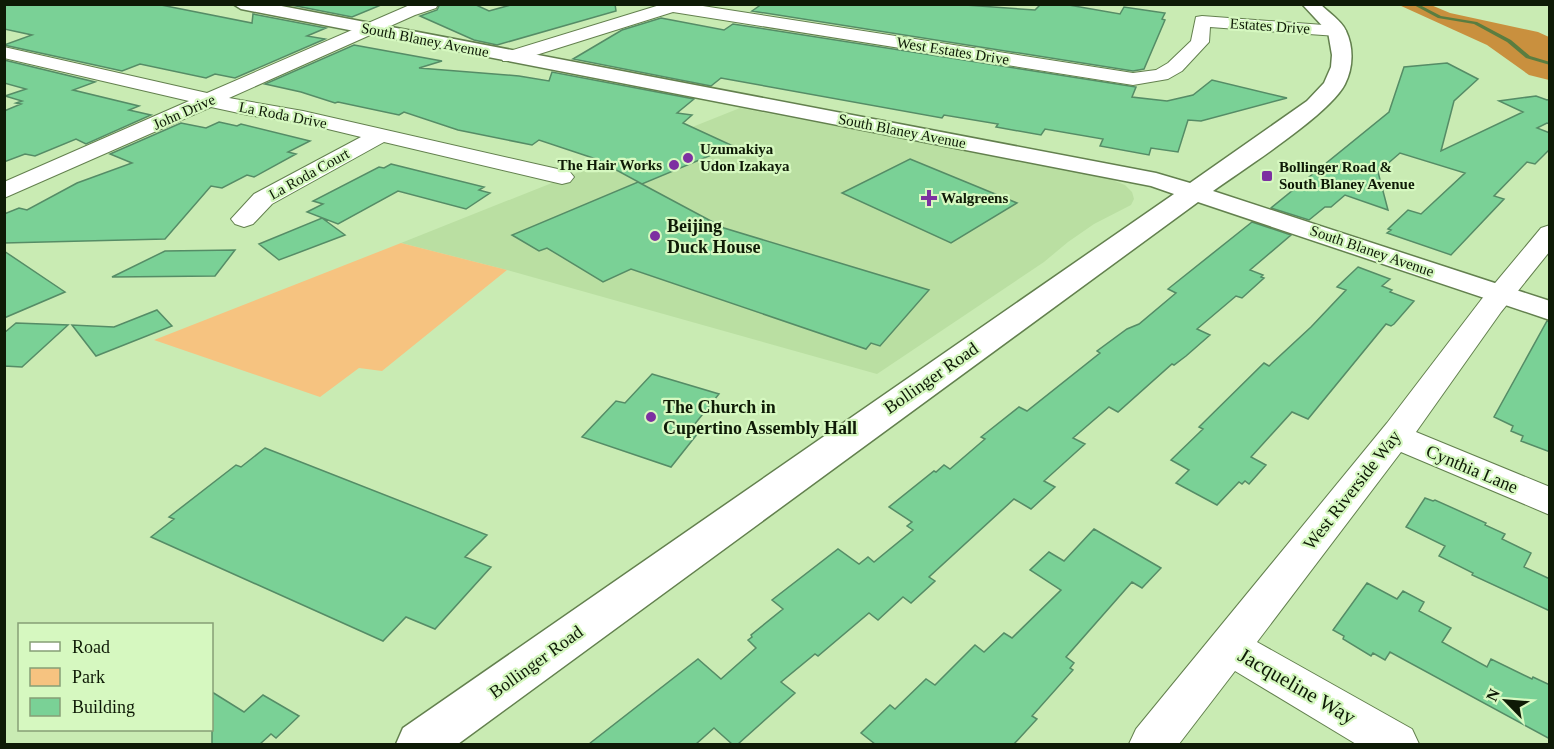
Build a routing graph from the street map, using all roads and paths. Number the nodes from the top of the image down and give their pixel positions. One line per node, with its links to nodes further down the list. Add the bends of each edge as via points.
1 (241, 4): 6 (street, South Blaney Avenue)
2 (430, 4): 6 (street, John Drive)
3 (1310, 4): 7 (street)
4 (677, 6): 5 (street, West Estates Drive, via 1133,78 1161,75 1175,67 1200,42); 9 (street)
5 (1199, 14): 7 (street, Estates Drive)
6 (370, 29): 9 (street, South Blaney Avenue); 10 (street, John Drive)
7 (1337, 31): 14 (street, Bollinger Road, via 1341,67 1328,92 1315,106)
8 (4, 52): 10 (street, La Roda Drive)
9 (510, 57): 14 (street, South Blaney Avenue, via 1100,168)
10 (210, 100): 11 (street, La Roda Drive); 13 (street, John Drive)
11 (380, 136): 12 (street, La Roda Drive); 15 (street, La Roda Court, via 263,199)
12 (562, 177)
13 (4, 191)
14 (1193, 191): 17 (street, South Blaney Avenue); 22 (street, Bollinger Road)
15 (244, 219)
16 (1550, 233): 17 (street, West Riverside Way)
17 (1501, 295): 18 (street, South Blaney Avenue); 19 (street, West Riverside Way)
18 (1550, 311)
19 (1395, 436): 20 (street, Cynthia Lane); 21 (street, West Riverside Way)
20 (1550, 502)
21 (1228, 646): 23 (street, West Riverside Way); 24 (street, Jacqueline Way)
22 (420, 744)
23 (1152, 744)
24 (1396, 744)

